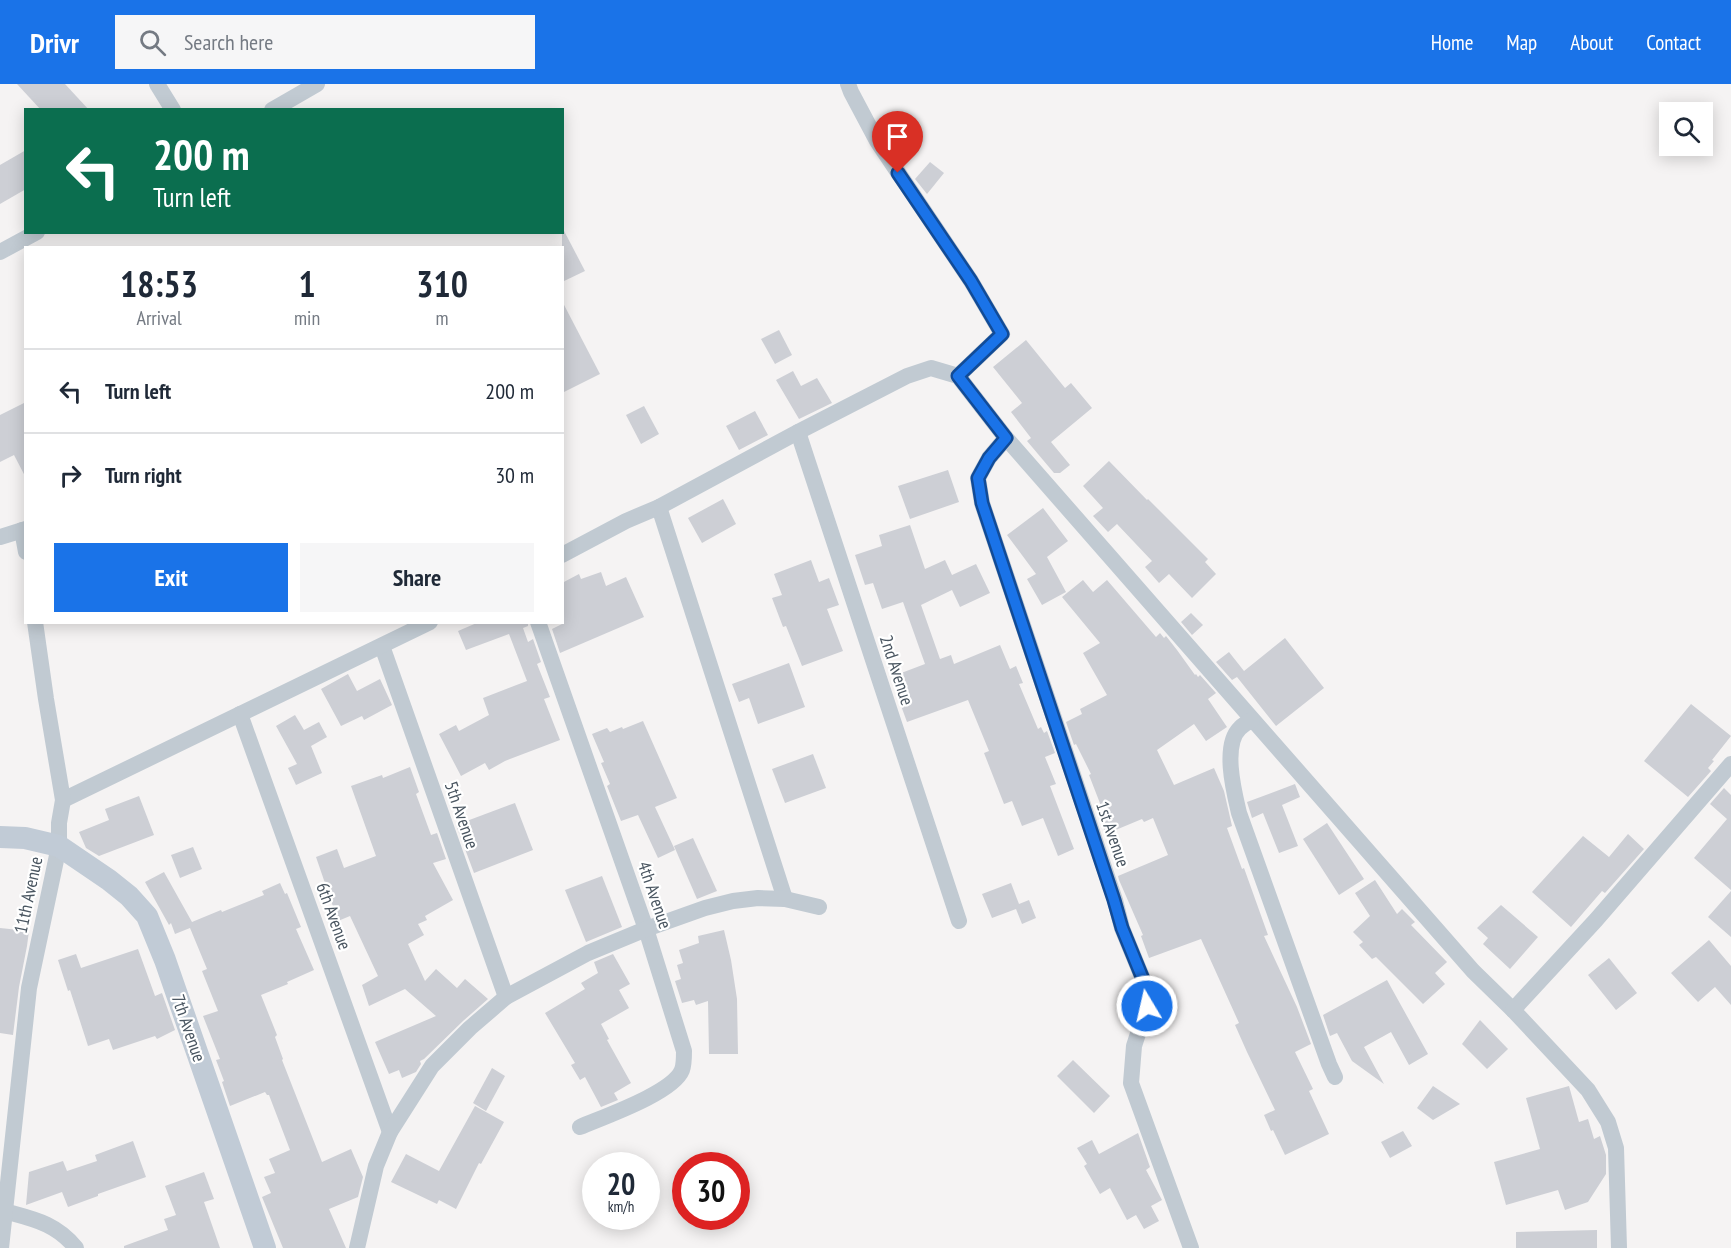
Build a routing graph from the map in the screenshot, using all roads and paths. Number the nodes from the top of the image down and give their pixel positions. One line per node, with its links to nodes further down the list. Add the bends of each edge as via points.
1 (156, 84): 4 (street)
2 (317, 84): 5 (street)
3 (848, 84): 8 (street, via 877,141 1002,334)
4 (172, 108)
5 (275, 108)
6 (34, 234): 7 (street)
7 (0, 252)
8 (958, 376): 9 (street, via 931,368 908,376); 10 (street)
9 (798, 432): 11 (street); 27 (street, 2nd Avenue)
10 (1006, 438): 20 (street); 39 (street, 1st Avenue, via 978,478 982,503 1122,928 1147,989 1147,1006 1134,1046 1131,1083)
11 (659, 507): 14 (street); 25 (street)
12 (24, 529): 13 (street)
13 (0, 537)
14 (564, 554)
15 (35, 624): 22 (street, 11th Avenue)
16 (426, 624): 18 (street)
17 (539, 624): 28 (street, 4th Avenue)
18 (382, 646): 19 (street); 29 (street, 5th Avenue)
19 (240, 714): 22 (street); 33 (street, 6th Avenue)
20 (1252, 720): 30 (street); 31 (street, via 1238,729 1232,747 1231,777 1239,813)
21 (1731, 764): 30 (street)
22 (63, 800): 24 (street, 11th Avenue)
23 (0, 837): 24 (street)
24 (59, 846): 34 (street, 11th Avenue, via 29,988); 37 (street, 7th Avenue, via 109,880 147,915)
25 (785, 899): 26 (street); 28 (street, via 733,901)
26 (819, 907)
27 (959, 921)
28 (646, 929): 29 (street, via 588,953); 32 (street, 4th Avenue, via 684,1052 682,1071 672,1083 651,1096)
29 (506, 997): 33 (street, via 432,1066)
30 (1513, 1010): 40 (street, via 1588,1090 1608,1122 1616,1148)
31 (1335, 1077)
32 (580, 1127)
33 (390, 1132): 38 (street, via 376,1166)
34 (4, 1211): 35 (street, 11th Avenue); 36 (street, via 43,1222)
35 (1, 1248)
36 (76, 1248)
37 (265, 1248)
38 (357, 1248)
39 (1191, 1248)
40 (1619, 1248)

